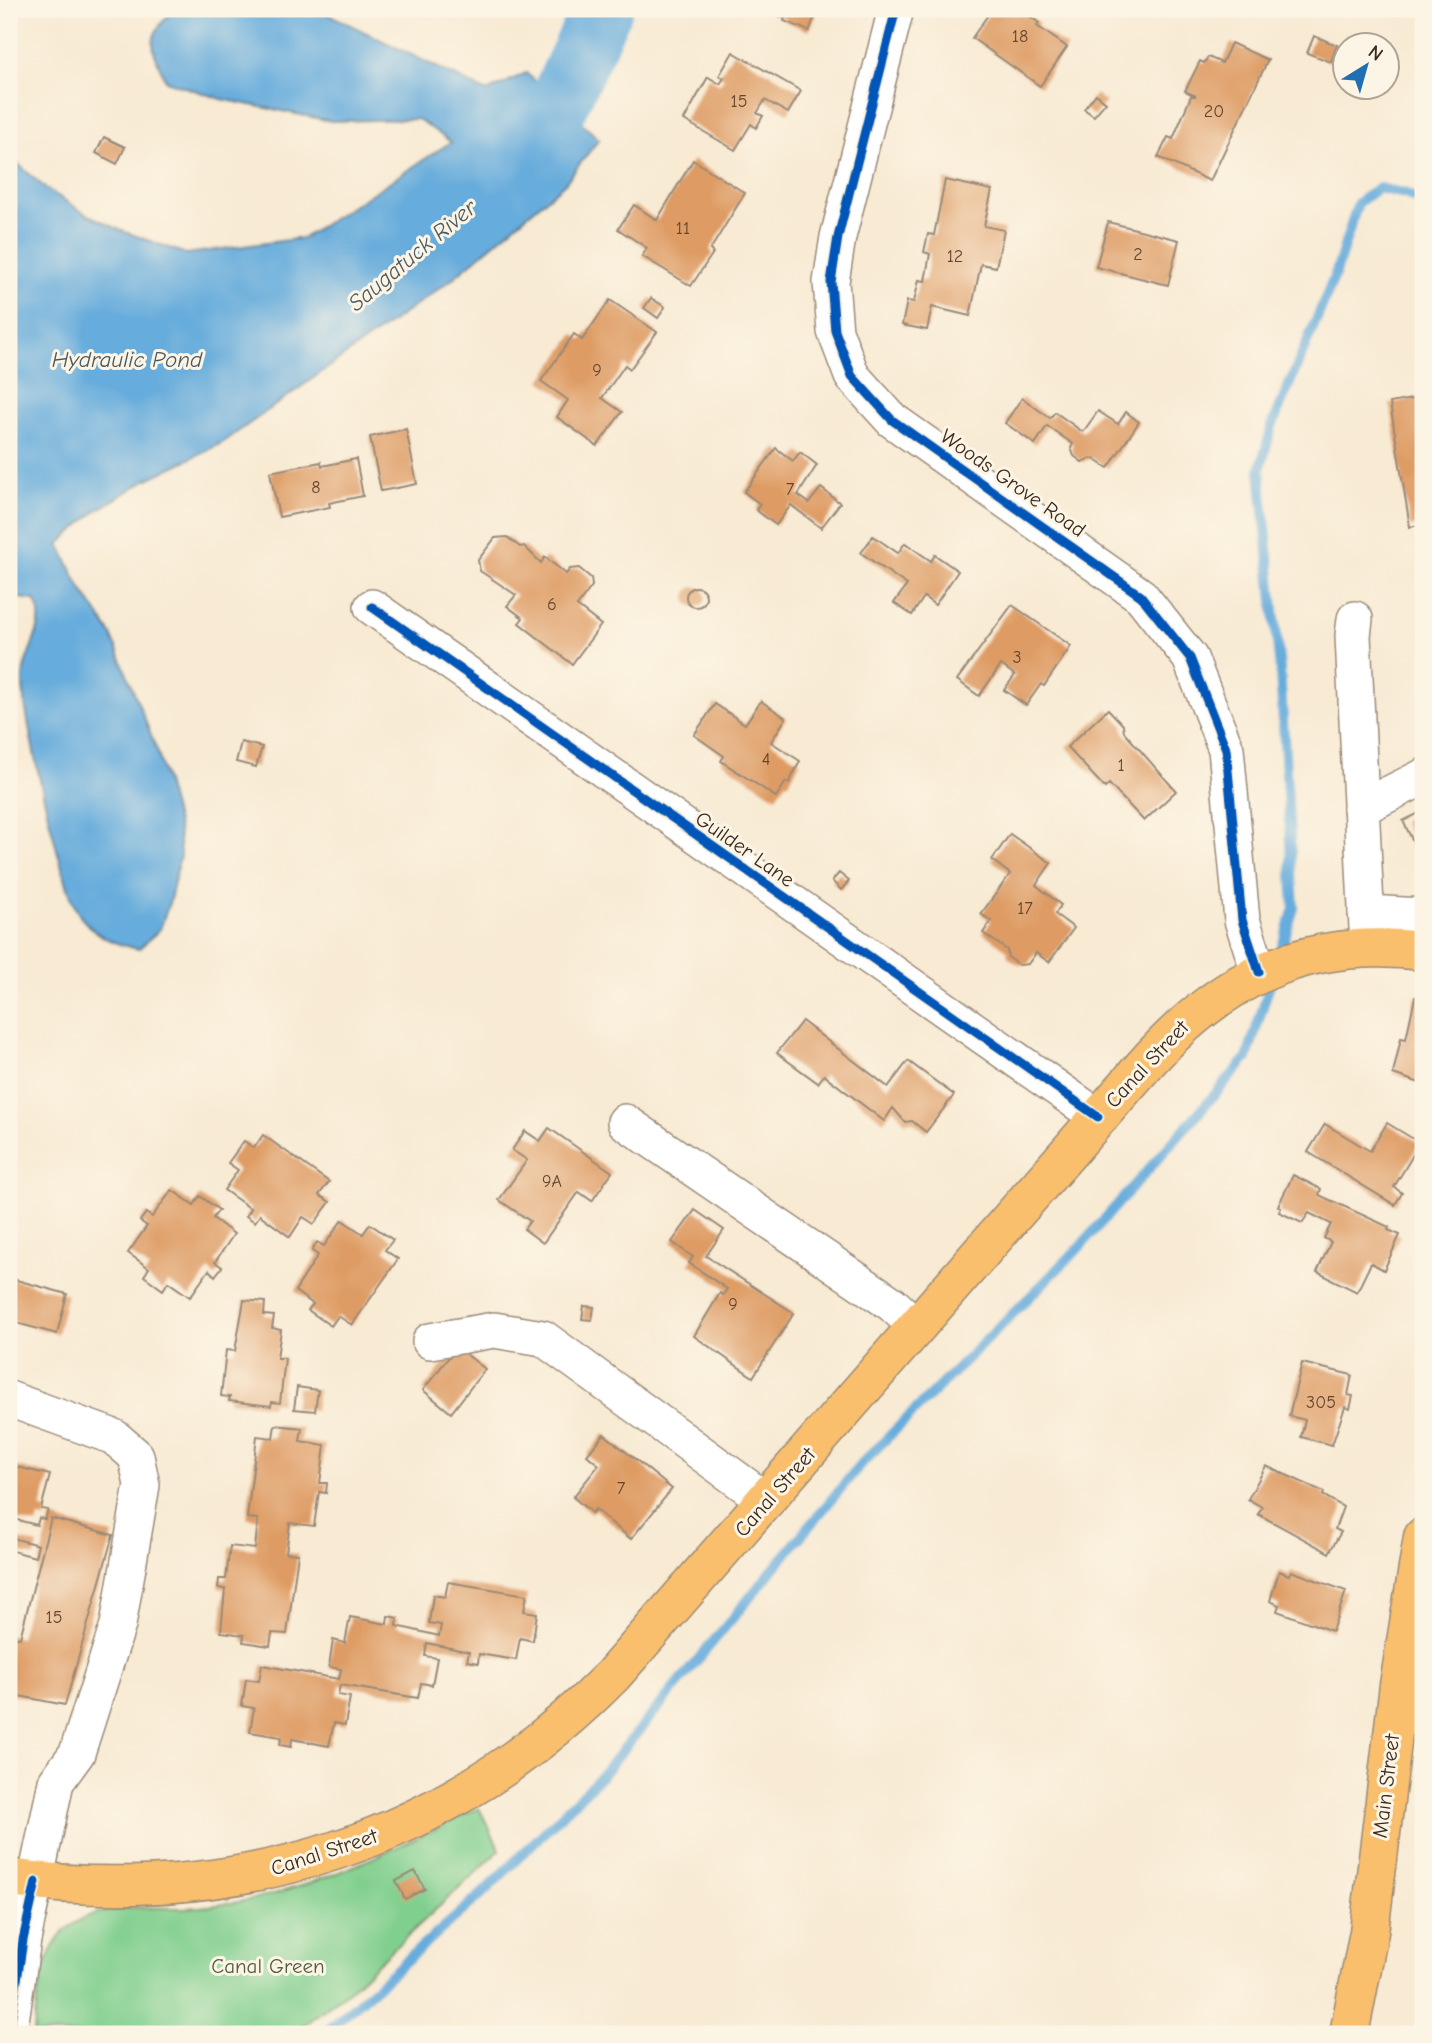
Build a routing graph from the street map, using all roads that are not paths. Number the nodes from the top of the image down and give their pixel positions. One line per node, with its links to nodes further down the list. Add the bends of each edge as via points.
1 (896, 9): 9 (street, Woods Grove Road, via 838,237 831,282 835,331 852,376 892,420 1141,596 1190,658 1226,749 1242,920)
2 (372, 607): 10 (street, Guilder Lane)
3 (1355, 619): 5 (street)
4 (1423, 778): 5 (street)
5 (1361, 808): 7 (street)
6 (1423, 916): 7 (street)
7 (1367, 931): 8 (main road, Canal Street); 9 (main road, Canal Street)
8 (1423, 951)
9 (1259, 972): 10 (main road, Canal Street, via 1192,1015)
10 (1098, 1117): 12 (main road, Canal Street)
11 (625, 1122): 12 (street, via 892,1304)
12 (917, 1327): 15 (main road, Canal Street)
13 (430, 1341): 15 (street, via 494,1330 543,1338)
14 (9, 1399): 17 (street, via 114,1437 136,1456 142,1485 118,1625 77,1753 56,1782)
15 (767, 1501): 17 (main road, Canal Street, via 579,1709 513,1763 431,1811 345,1848 233,1878 128,1886)
16 (1423, 1537): 19 (main road, Main Street, via 1399,1685 1369,1932)
17 (22, 1880): 18 (street, via 23,1940)
18 (9, 2034)
19 (1349, 2034)

